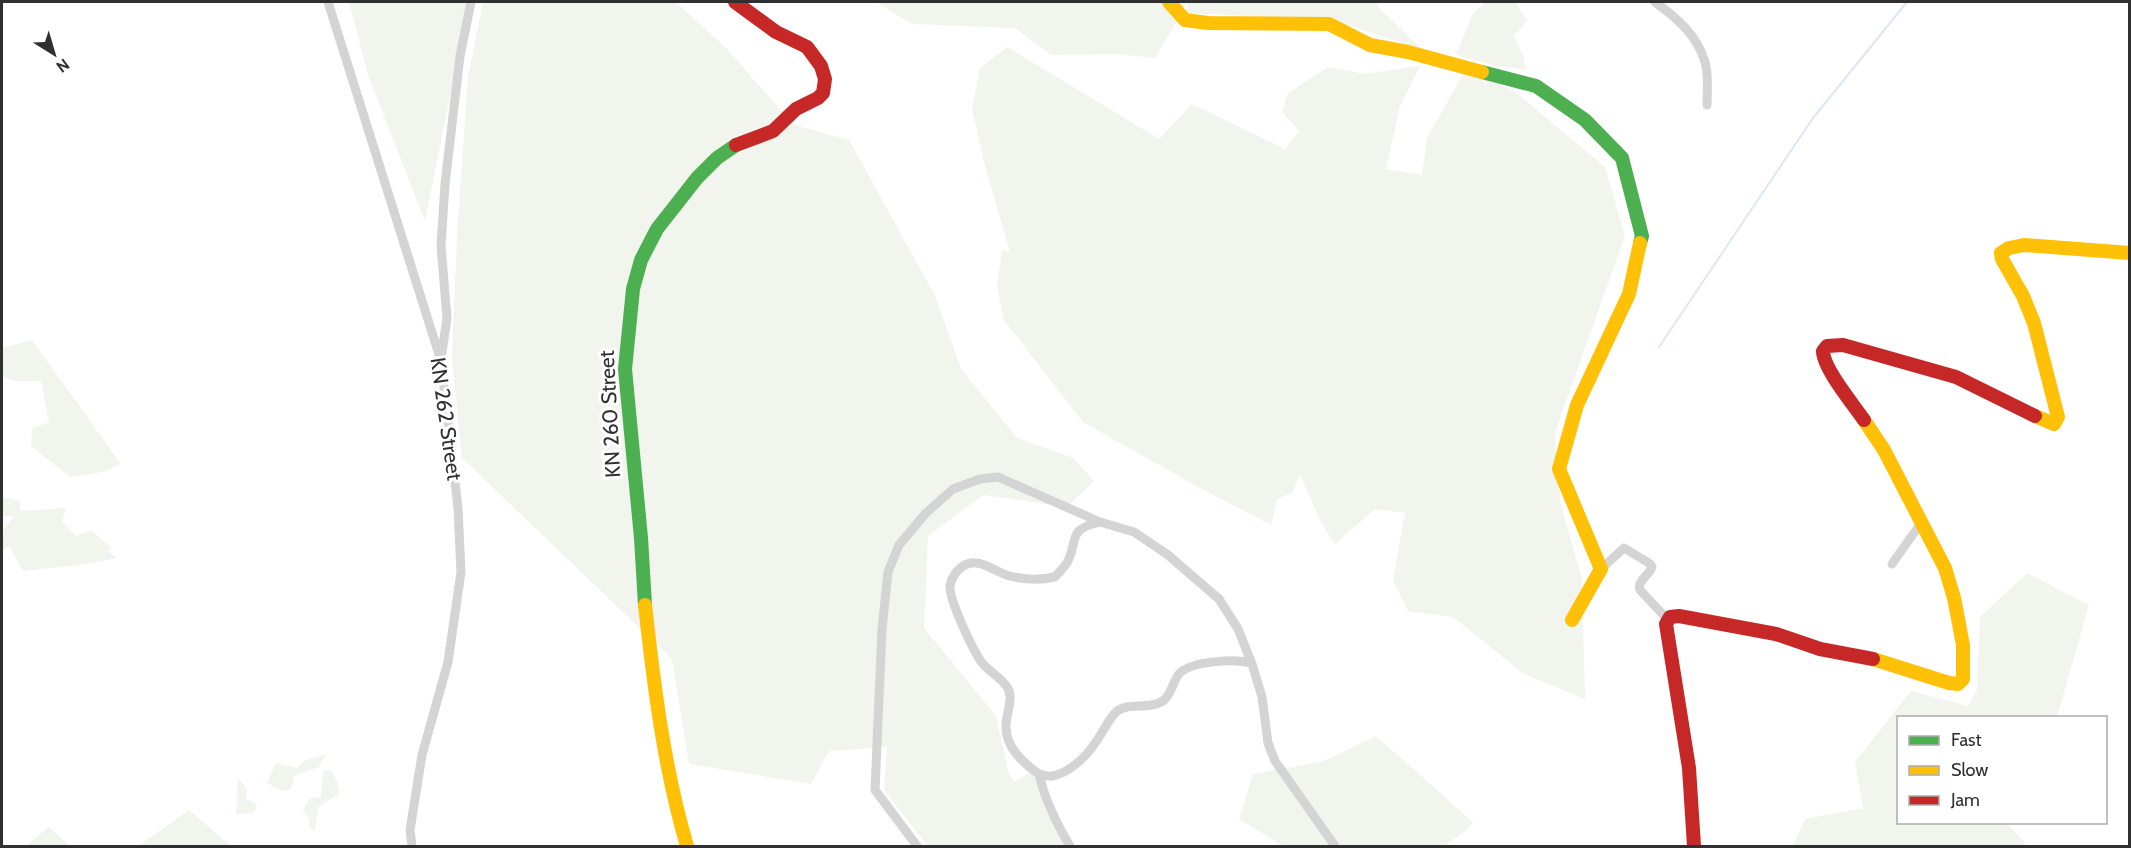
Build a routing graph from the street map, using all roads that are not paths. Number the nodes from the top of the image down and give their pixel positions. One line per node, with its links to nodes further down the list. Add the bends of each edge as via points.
1 (328, 2): 8 (street, KN 262 Street)
2 (471, 2): 8 (street, via 460,57 445,184 441,246 447,318)
3 (735, 2): 18 (street, KN 260 Street, via 776,32 807,47 825,79 818,98 796,109 773,132 737,144 697,178 657,229 641,260 633,289 625,369 644,599 656,698)
4 (1169, 2): 12 (street, via 1185,20 1329,24 1370,45 1536,86 1586,120 1622,158 1642,236 1629,294 1577,405 1559,469)
5 (1655, 2): 6 (street, via 1693,36 1706,64)
6 (1707, 105)
7 (2130, 253): 10 (street, via 2024,245 2001,253 2034,323 2058,417 2054,424 1956,377 1843,345 1826,346 1822,351 1827,366 1884,450)
8 (441, 361): 17 (street, KN 262 Street, via 458,508 460,572 448,662 422,756 410,830)
9 (1100, 522): 15 (street, via 1134,532 1220,599); 16 (street, via 1082,526 1074,538 1068,562 1055,577 1018,578 976,562 955,573 950,587 968,639 983,664 1007,687 1010,697 1005,728 1011,746 1023,763); 19 (street, via 998,477 980,479 954,489 926,513 899,545 888,572 882,629 875,790)
10 (1922, 523): 11 (street); 13 (street, via 1945,568 1954,598 1963,645 1963,679 1958,684 1878,660 1820,650 1776,634 1679,616)
11 (1892, 564)
12 (1601, 569): 13 (street, via 1624,548 1650,563 1650,573 1641,582 1640,590); 14 (street)
13 (1667, 619): 22 (street, via 1689,768)
14 (1572, 620)
15 (1252, 664): 16 (street, via 1229,660 1180,672 1165,699 1146,708 1131,706 1117,711 1094,746 1066,772 1051,777); 21 (street, via 1275,761)
16 (1039, 774): 20 (street, via 1052,814)
17 (412, 846)
18 (687, 846)
19 (917, 846)
20 (1070, 846)
21 (1335, 846)
22 (1694, 846)

